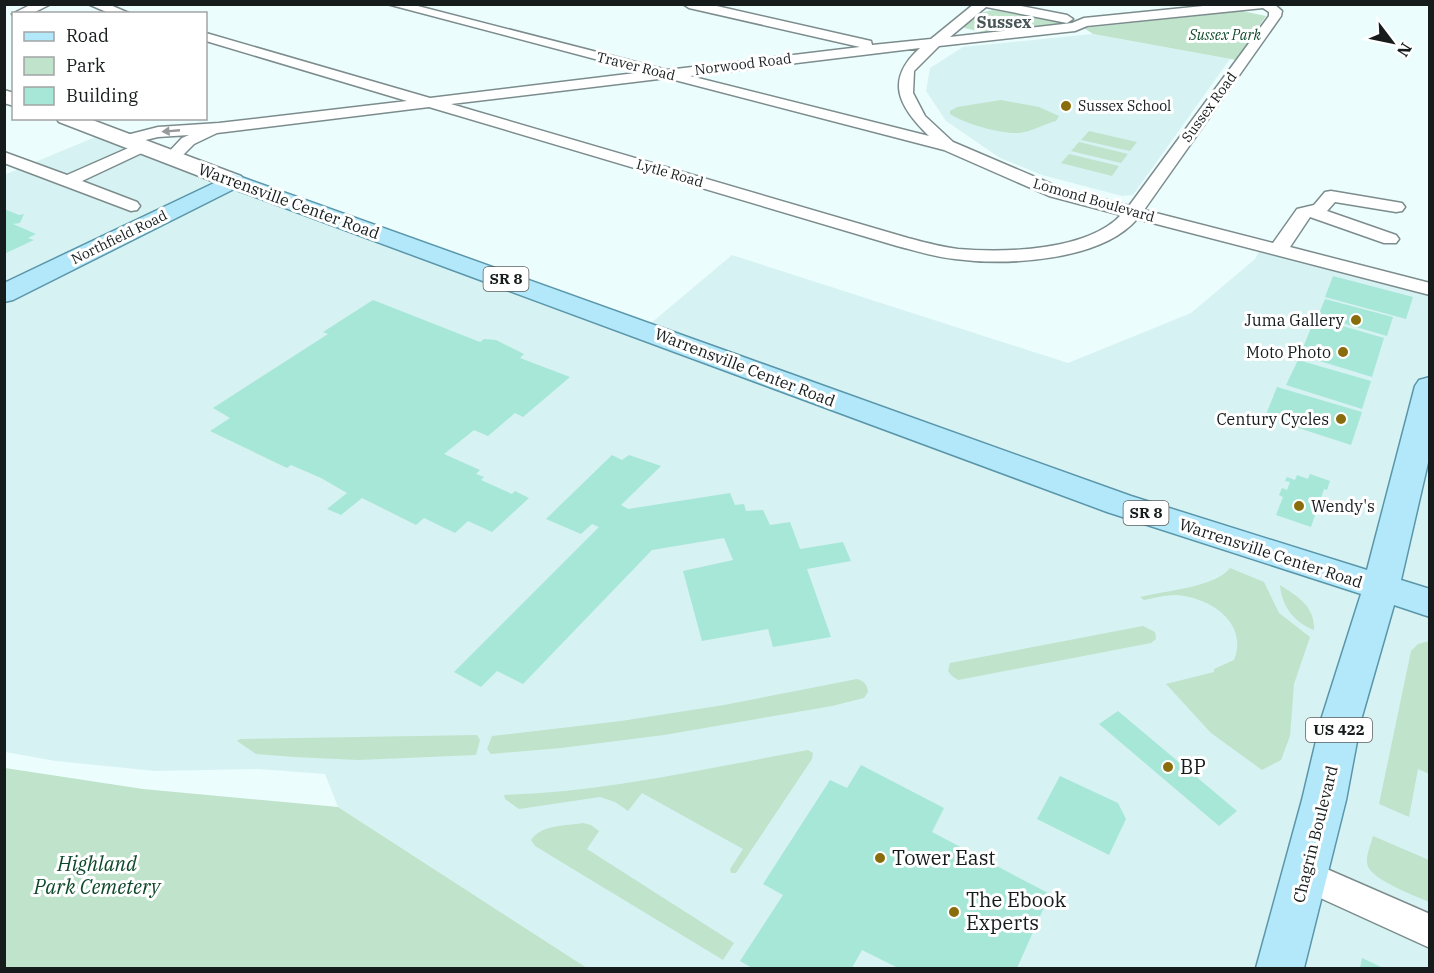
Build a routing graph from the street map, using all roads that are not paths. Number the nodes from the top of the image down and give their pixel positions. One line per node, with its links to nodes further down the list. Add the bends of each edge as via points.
1 (45, 4): 8 (street)
2 (94, 4): 9 (street)
3 (393, 4): 14 (street, Traver Road)
4 (689, 4): 13 (street)
5 (982, 4): 12 (street, Lomond Boulevard)
6 (988, 4): 10 (street)
7 (1266, 5): 10 (street, Norwood Road); 27 (street, Sussex Road, via 1276,11 1275,16)
8 (22, 12)
9 (119, 12)
10 (1084, 22): 12 (street, Norwood Road, via 1075,27)
11 (207, 37): 15 (street, Lytle Road)
12 (933, 43): 13 (street, Norwood Road); 19 (street, Lomond Boulevard, via 907,71 906,93 919,118)
13 (883, 48): 14 (street, Norwood Road)
14 (666, 73): 15 (street, Norwood Road); 19 (street, Traver Road)
15 (433, 104): 17 (street, Norwood Road); 27 (street, Lytle Road, via 903,242 957,254 1015,255 1066,249 1114,230)
16 (71, 120): 18 (main road, Warrensville Center Road)
17 (219, 128): 18 (street, Norwood Road, one-way to 18, via 158,132); 21 (street, Norwood Road, via 188,141)
18 (134, 144): 21 (main road, Warrensville Center Road); 23 (street, Norwood Road)
19 (947, 145): 27 (street, Lomond Boulevard, via 1055,192)
20 (4, 157): 23 (street)
21 (171, 158): 22 (main road, Warrensville Center Road)
22 (233, 181): 31 (main road, Northfield Road); 34 (main road, Warrensville Center Road / SR 8, via 1111,501)
23 (66, 182): 24 (street)
24 (131, 206)
25 (1396, 207): 26 (street, via 1330,196 1320,209)
26 (1310, 211): 28 (street); 29 (street, via 1303,213 1282,246)
27 (1132, 212): 29 (street, Lomond Boulevard)
28 (1390, 239)
29 (1274, 249): 30 (street, Lomond Boulevard)
30 (1430, 289)
31 (4, 294)
32 (1430, 386): 33 (main road, Chagrin Boulevard / US 422)
33 (1425, 424): 34 (main road, Chagrin Boulevard / US 422)
34 (1381, 587): 35 (main road, Warrensville Center Road); 36 (main road, Chagrin Boulevard / US 422, via 1341,720)
35 (1430, 603)
36 (1305, 875): 37 (street); 38 (main road, Chagrin Boulevard / US 422)
37 (1430, 932)
38 (1280, 969)

